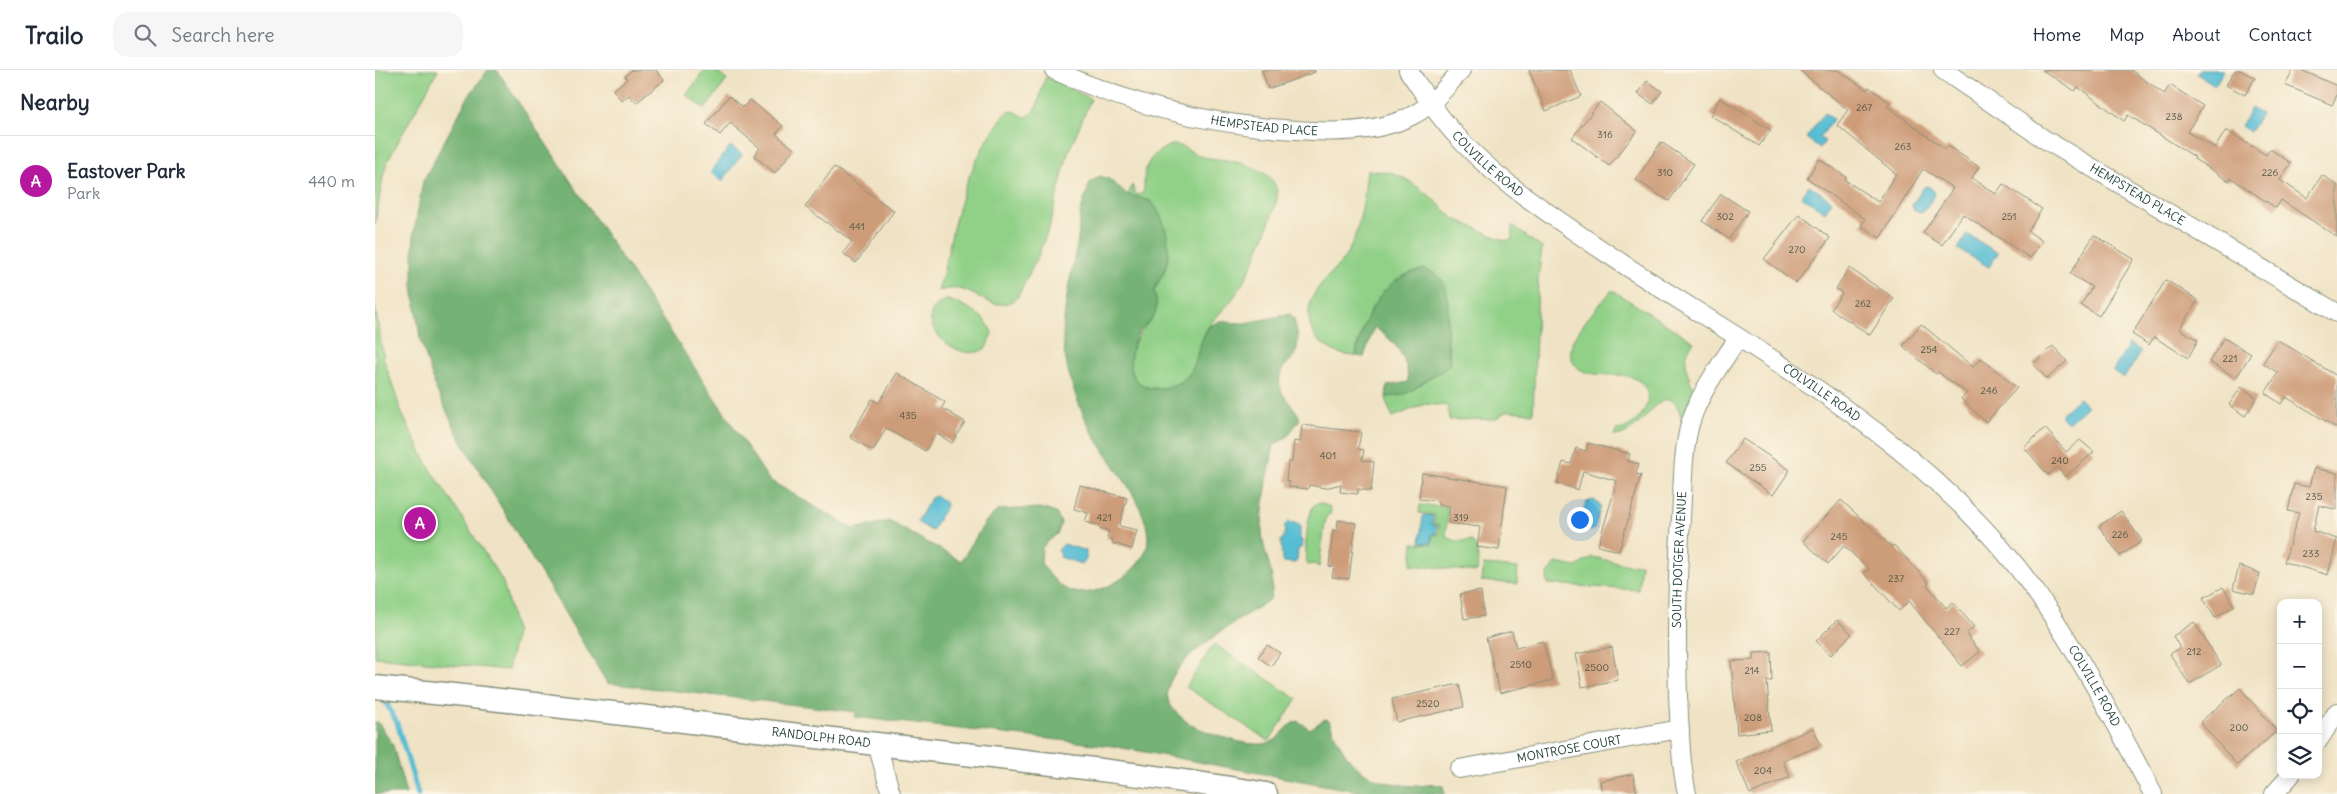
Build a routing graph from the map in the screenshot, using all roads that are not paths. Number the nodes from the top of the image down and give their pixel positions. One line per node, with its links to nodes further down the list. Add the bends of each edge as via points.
1 (1054, 70): 5 (street, HEMPSTEAD PLACE, via 1159,109 1257,128 1355,131 1401,120)
2 (1408, 70): 5 (street, COLVILLE ROAD)
3 (1462, 70): 5 (street, HEMPSTEAD PLACE)
4 (1943, 70): 6 (street, HEMPSTEAD PLACE, via 2044,139)
5 (1430, 103): 7 (street, COLVILLE ROAD, via 1454,134 1512,188)
6 (2337, 313)
7 (1738, 338): 10 (street, SOUTH DOTGER AVENUE, via 1705,388 1694,412 1685,454 1677,582); 18 (street, COLVILLE ROAD, via 1874,430 1927,473 1971,515 2050,612 2090,675)
8 (375, 687): 12 (main road, RANDOLPH ROAD)
9 (2337, 712): 11 (street)
10 (1680, 729): 13 (street, MONTROSE COURT); 17 (street, SOUTH DOTGER AVENUE)
11 (2322, 735)
12 (877, 744): 15 (street); 16 (main road, RANDOLPH ROAD, via 1202,783)
13 (1459, 769)
14 (2287, 779): 19 (street)
15 (891, 794)
16 (1266, 794)
17 (1687, 794)
18 (2153, 794)
19 (2273, 794)

